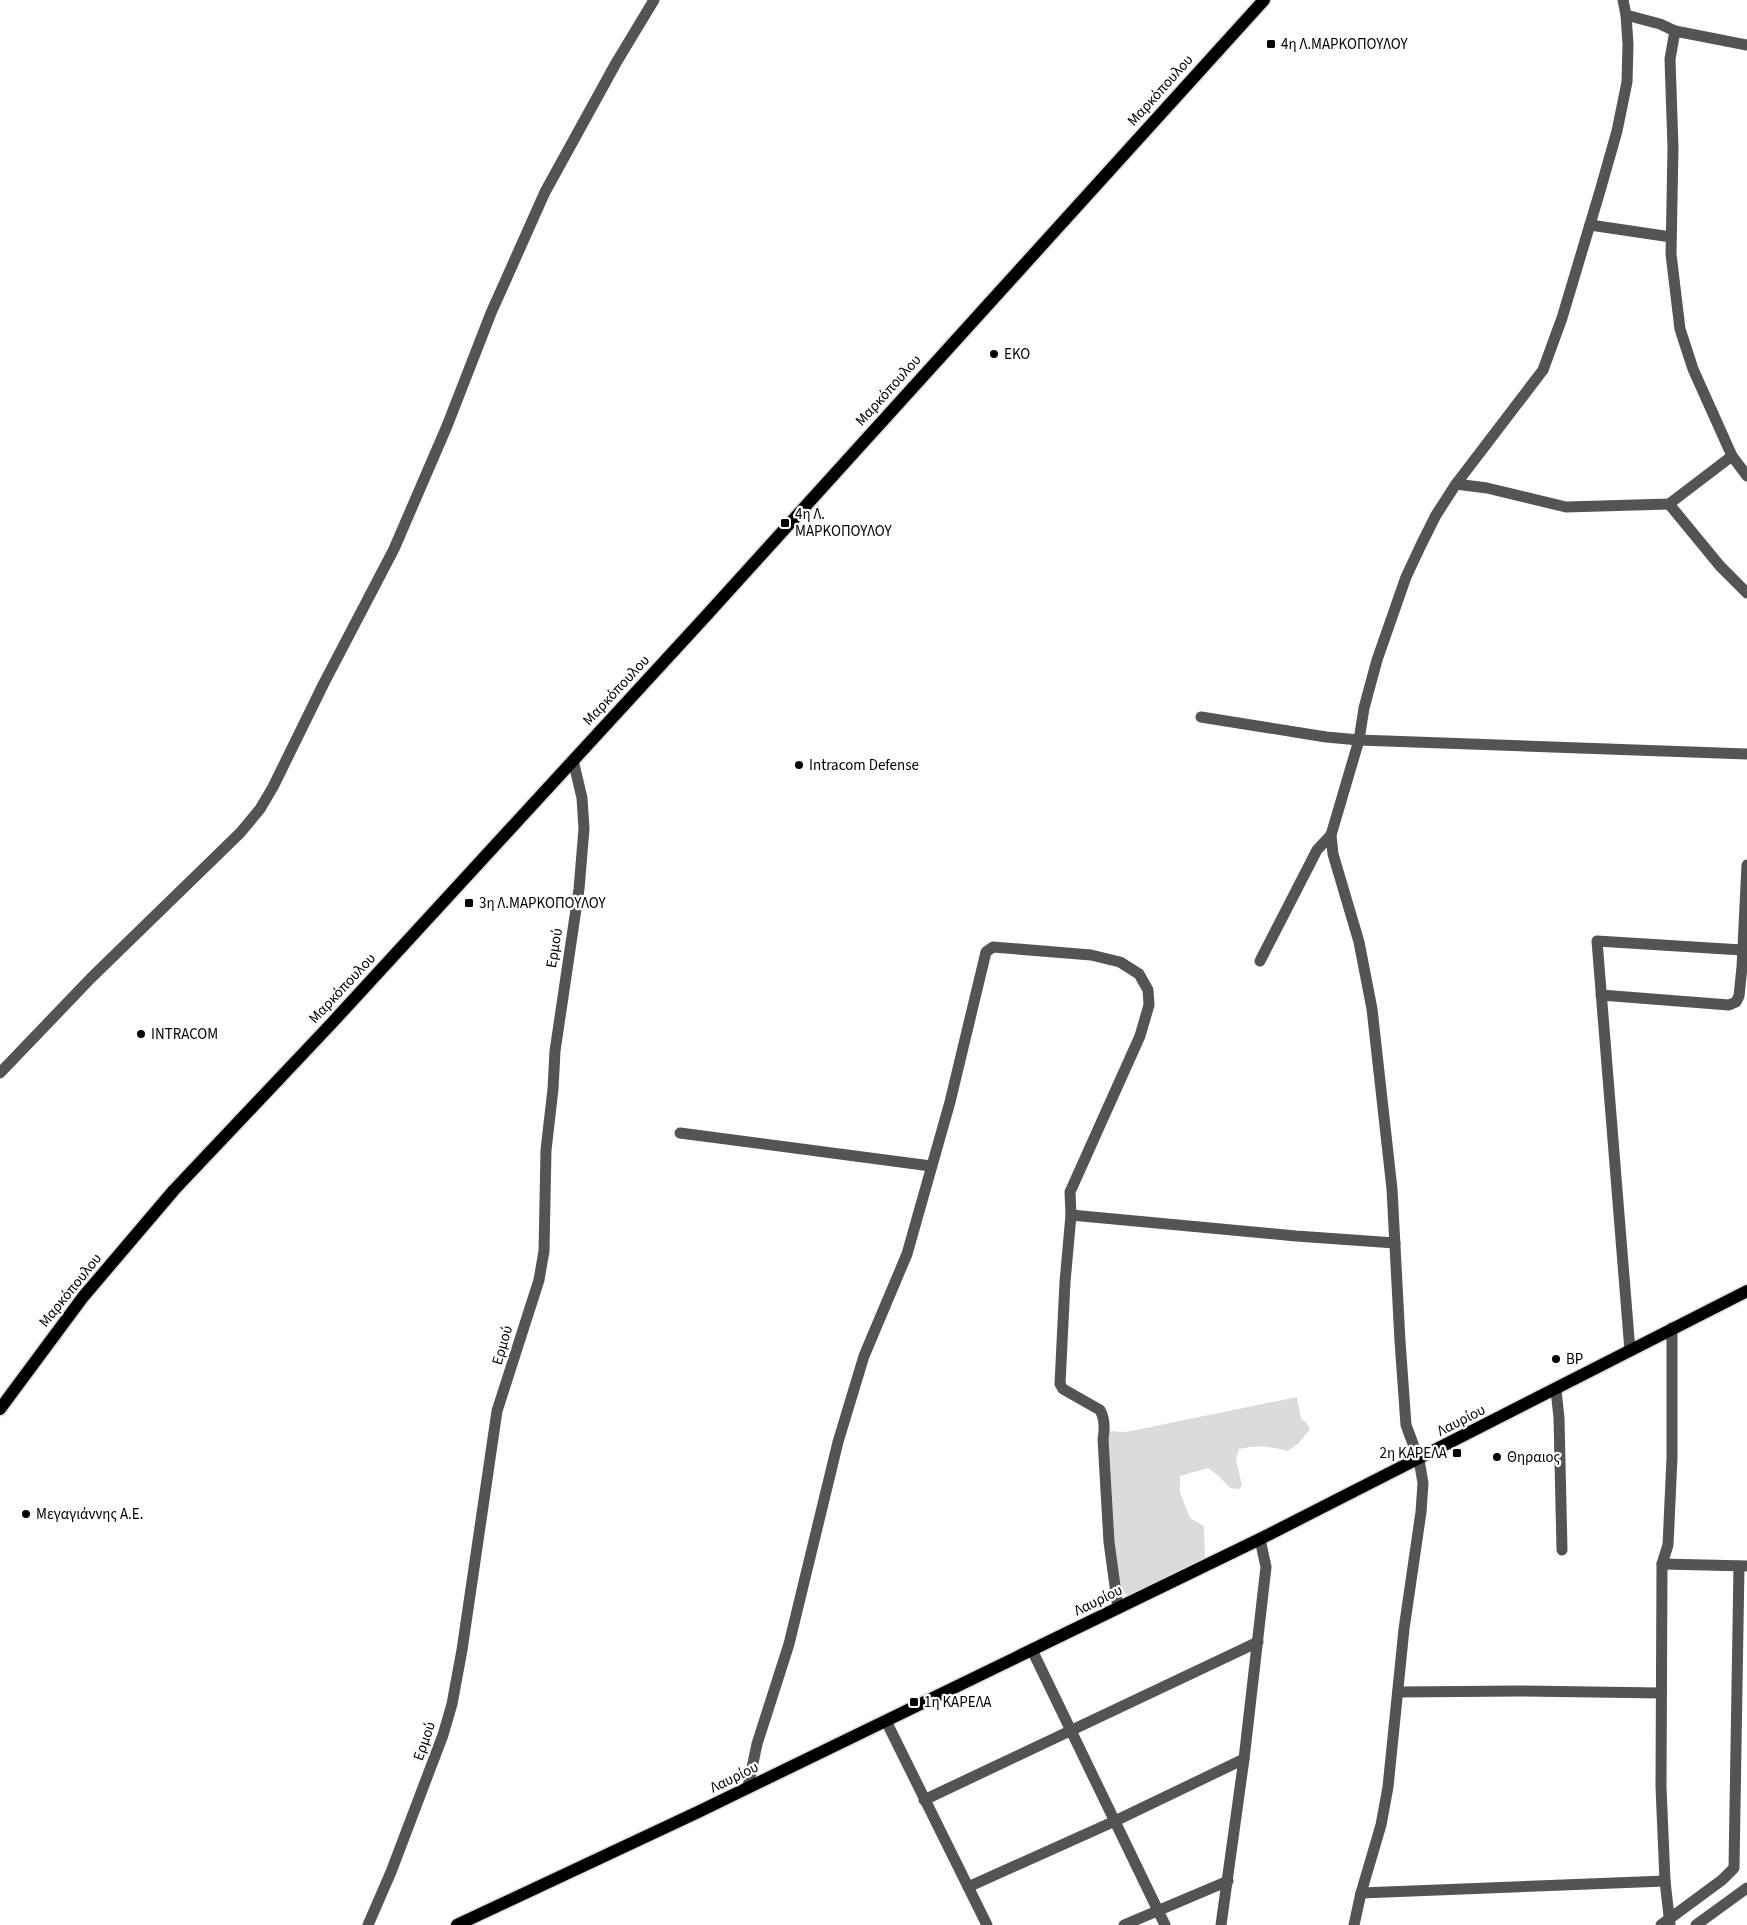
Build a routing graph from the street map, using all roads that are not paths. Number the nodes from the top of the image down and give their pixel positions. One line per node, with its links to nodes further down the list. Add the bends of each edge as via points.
1 (654, 0): 24 (street, via 545,192 491,313 394,549 260,809 240,833 91,978)
2 (1264, 0): 17 (main road, Μαρκόπουλου)
3 (1623, 0): 4 (street)
4 (1626, 16): 5 (street); 7 (street, via 1627,82 1617,131)
5 (1674, 30): 6 (street); 8 (street, via 1670,59)
6 (1747, 45)
7 (1590, 225): 8 (street); 11 (street, via 1543,370)
8 (1671, 237): 9 (street, via 1680,329 1692,369)
9 (1732, 456): 10 (street); 12 (street)
10 (1747, 476)
11 (1456, 484): 12 (street, via 1566,507); 15 (street, via 1436,515 1406,577 1377,660)
12 (1669, 504): 13 (street, via 1720,566)
13 (1747, 593)
14 (1201, 717): 15 (street)
15 (1359, 740): 16 (street); 18 (street)
16 (1747, 754)
17 (573, 760): 33 (main road, Μαρκόπουλου, via 332,1024 174,1190 83,1297); 57 (street, Ερμού, via 582,798 584,829 579,889 555,1051 546,1150 544,1251 539,1280 497,1411 452,1704 391,1872)
18 (1331, 835): 21 (street, via 1317,850); 28 (street, via 1333,854 1357,934 1372,1009)
19 (1747, 865): 20 (street)
20 (1742, 950): 22 (street); 23 (street, via 1597,941)
21 (1260, 961)
22 (1744, 967): 23 (street, via 1739,996 1730,1005)
23 (1601, 995): 31 (street)
24 (0, 1073)
25 (680, 1133): 26 (street)
26 (931, 1166): 27 (street, via 986,952 1002,946 1091,955 1120,962 1138,974 1148,990 1149,1005 1140,1036 1070,1192); 47 (street, via 907,1254 864,1356 841,1434 789,1644 757,1744)
27 (1072, 1215): 28 (street); 39 (street, via 1060,1384 1103,1414 1109,1542)
28 (1395, 1243): 34 (street, via 1406,1425)
29 (1747, 1292): 30 (main road, Λαυρίου)
30 (1672, 1328): 31 (main road, Λαυρίου); 37 (street, via 1672,1458 1668,1545)
31 (1630, 1352): 32 (main road, Λαυρίου)
32 (1556, 1390): 34 (main road, Λαυρίου); 36 (street)
33 (0, 1409)
34 (1419, 1460): 35 (main road, Λαυρίου); 42 (street, via 1421,1512)
35 (1260, 1539): 39 (main road, Λαυρίου); 40 (street, via 1266,1567)
36 (1562, 1550)
37 (1662, 1564): 38 (street); 43 (street)
38 (1743, 1566): 56 (street, via 1734,1868)
39 (1118, 1608): 41 (main road, Λαυρίου)
40 (1258, 1642): 45 (street); 46 (street)
41 (1032, 1650): 44 (main road, Λαυρίου); 45 (street)
42 (1398, 1692): 43 (street); 54 (street, via 1388,1787 1373,1858)
43 (1661, 1693): 51 (street)
44 (886, 1722): 47 (main road, Λαυρίου); 48 (street)
45 (1071, 1731): 48 (street); 49 (street)
46 (1244, 1758): 49 (street); 50 (street)
47 (748, 1787): 58 (main road, Λαυρίου)
48 (924, 1800): 52 (street)
49 (1114, 1821): 52 (street); 55 (street)
50 (1228, 1881): 55 (street); 62 (street)
51 (1665, 1881): 54 (street); 56 (street)
52 (968, 1887): 59 (street)
53 (1747, 1888): 64 (street)
54 (1361, 1893): 63 (street)
55 (1158, 1910): 60 (street); 61 (street)
56 (1667, 1923)
57 (368, 1925)
58 (457, 1925)
59 (987, 1925)
60 (1124, 1925)
61 (1165, 1925)
62 (1221, 1925)
63 (1354, 1925)
64 (1696, 1925)

